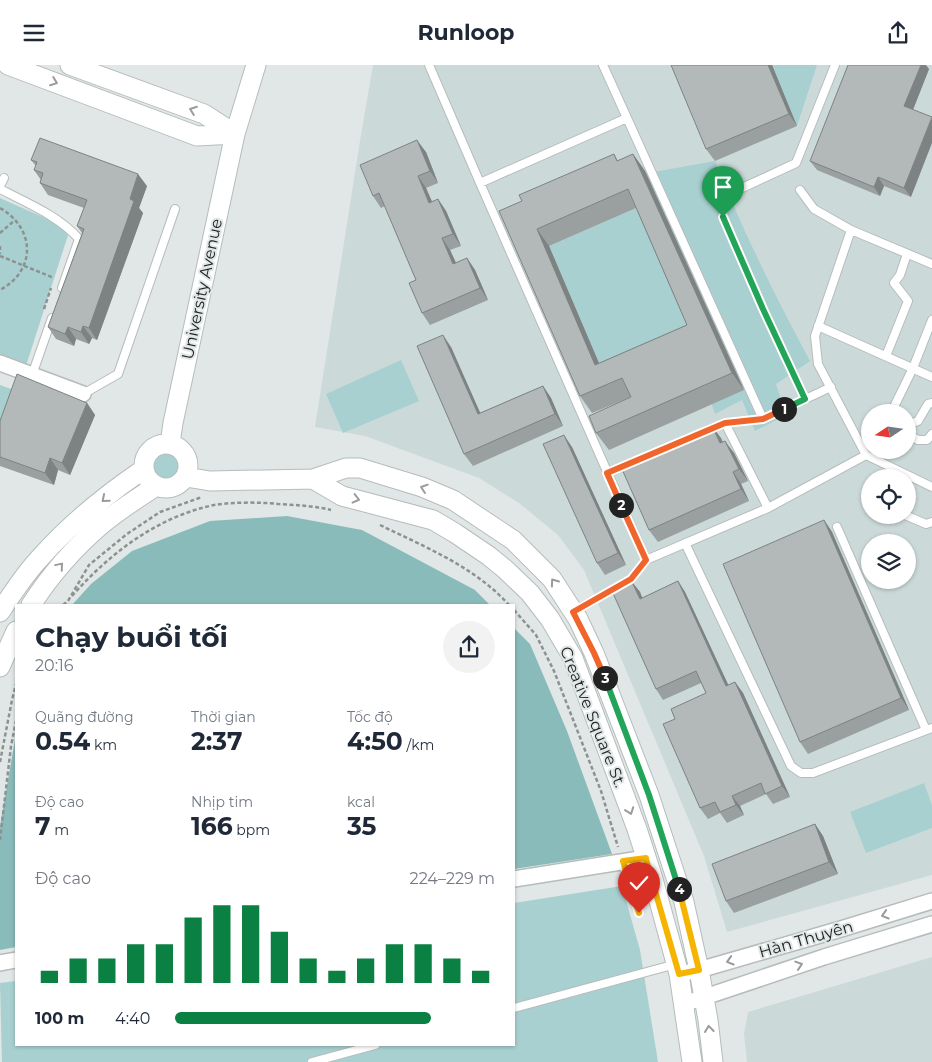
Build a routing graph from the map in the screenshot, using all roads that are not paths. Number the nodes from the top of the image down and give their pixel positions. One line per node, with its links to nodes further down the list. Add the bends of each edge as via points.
1 (8, 65): 8 (street, one-way to 8, via 197,136)
2 (70, 65): 8 (street, one-way to 2, via 204,114)
3 (256, 65): 8 (street, University Avenue)
4 (429, 65): 10 (lane)
5 (603, 65): 7 (lane)
6 (834, 65): 28 (lane, via 796,163 740,189 724,201 723,217)
7 (627, 117): 10 (lane); 31 (lane)
8 (235, 134): 37 (street, University Avenue)
9 (4, 177): 11 (lane)
10 (480, 183): 43 (lane)
11 (0, 188): 17 (lane, via 47,214 79,239)
12 (800, 190): 14 (lane, via 814,209)
13 (175, 209): 27 (lane, via 118,374)
14 (851, 230): 15 (lane); 20 (lane)
15 (907, 254): 16 (lane); 21 (lane, via 894,283 908,301)
16 (932, 265)
17 (60, 295)
18 (54, 312): 24 (lane)
19 (932, 320): 23 (lane)
20 (818, 326): 21 (lane); 26 (lane, via 815,336 818,364)
21 (886, 356): 23 (lane)
22 (0, 363): 24 (street)
23 (913, 368): 25 (lane); 30 (lane)
24 (32, 375): 27 (street)
25 (932, 377)
26 (831, 387): 28 (lane); 38 (lane)
27 (83, 394)
28 (805, 399): 31 (lane)
29 (932, 403): 32 (lane)
30 (895, 404)
31 (763, 419): 33 (lane)
32 (916, 422)
33 (725, 423): 35 (lane); 48 (lane)
34 (932, 434): 36 (lane, via 927,440)
35 (698, 435)
36 (916, 439)
37 (170, 444): 42 (street, via 151,450); 44 (street, via 183,451 186,457)
38 (861, 445)
39 (861, 458): 48 (lane)
40 (874, 459): 47 (lane)
41 (634, 462): 43 (lane)
42 (144, 469): 46 (street, via 150,482); 55 (street, one-way to 55, via 88,513 39,559)
43 (607, 473): 53 (lane)
44 (186, 477): 45 (street, Creative Square St., via 210,481); 46 (street, via 170,489)
45 (312, 479): 56 (street, Creative Square St., one-way to 45, via 552,579 513,539 453,500 360,468 346,468); 60 (street, Creative Square St., one-way to 60, via 342,496 433,520 489,555 530,593 573,658)
46 (156, 486): 54 (street, one-way to 46, via 76,548 104,522)
47 (932, 487)
48 (768, 508): 52 (lane)
49 (916, 520): 50 (lane, via 926,524)
50 (932, 522)
51 (837, 527): 59 (lane)
52 (686, 543): 53 (lane); 59 (lane, via 790,766 801,773 813,773)
53 (646, 560): 56 (lane, via 631,579)
54 (33, 604)
55 (0, 611)
56 (573, 612): 67 (street, Creative Square St., via 594,653 649,795 684,902)
57 (15, 633): 58 (street)
58 (0, 667)
59 (929, 729)
60 (646, 858): 61 (street); 66 (street, Creative Square St.)
61 (515, 879)
62 (932, 901): 67 (street, Hàn Thuyên, one-way to 67)
63 (932, 924): 68 (street, Hàn Thuyên, one-way to 63)
64 (15, 960): 65 (street)
65 (0, 963)
66 (678, 969): 67 (street, Hàn Thuyên); 69 (street, Creative Square St.); 70 (lane)
67 (699, 970): 68 (street, Creative Square St.)
68 (703, 997): 69 (street, Hàn Thuyên); 74 (street, Creative Square St., one-way to 68)
69 (684, 1004): 73 (street, Creative Square St.)
70 (515, 1008)
71 (371, 1046): 72 (lane)
72 (316, 1061)
73 (692, 1062)
74 (713, 1062)

